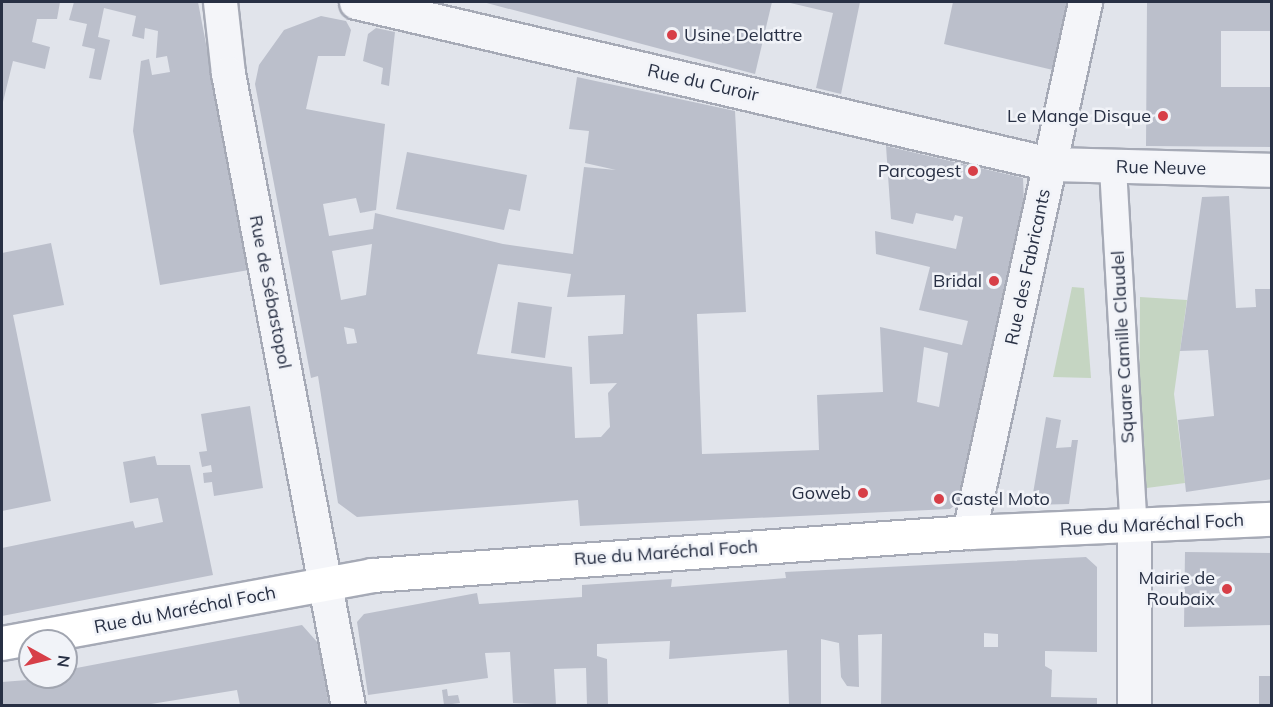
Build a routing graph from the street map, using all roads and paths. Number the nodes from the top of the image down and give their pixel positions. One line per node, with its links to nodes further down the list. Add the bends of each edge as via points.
1 (220, 2): 10 (street, Rue de Sébastopol, via 228,73)
2 (356, 2): 4 (street, Rue du Curoir)
3 (1085, 2): 4 (street, Rue des Fabricants)
4 (1050, 164): 5 (street, Rue Neuve); 9 (street, Rue des Fabricants)
5 (1113, 168): 6 (street, Rue Neuve); 8 (street, Square Camille Claudel)
6 (1272, 170)
7 (1272, 519): 8 (main road, Rue du Maréchal Foch)
8 (1134, 527): 9 (main road, Rue du Maréchal Foch); 17 (street)
9 (969, 532): 10 (main road, Rue du Maréchal Foch)
10 (328, 582): 11 (main road, Rue du Maréchal Foch); 16 (street, Rue de Sébastopol)
11 (78, 632)
12 (18, 641): 13 (main road, Rue du Maréchal Foch)
13 (2, 643)
14 (18, 649): 15 (main road)
15 (2, 654)
16 (348, 705)
17 (1134, 705)

